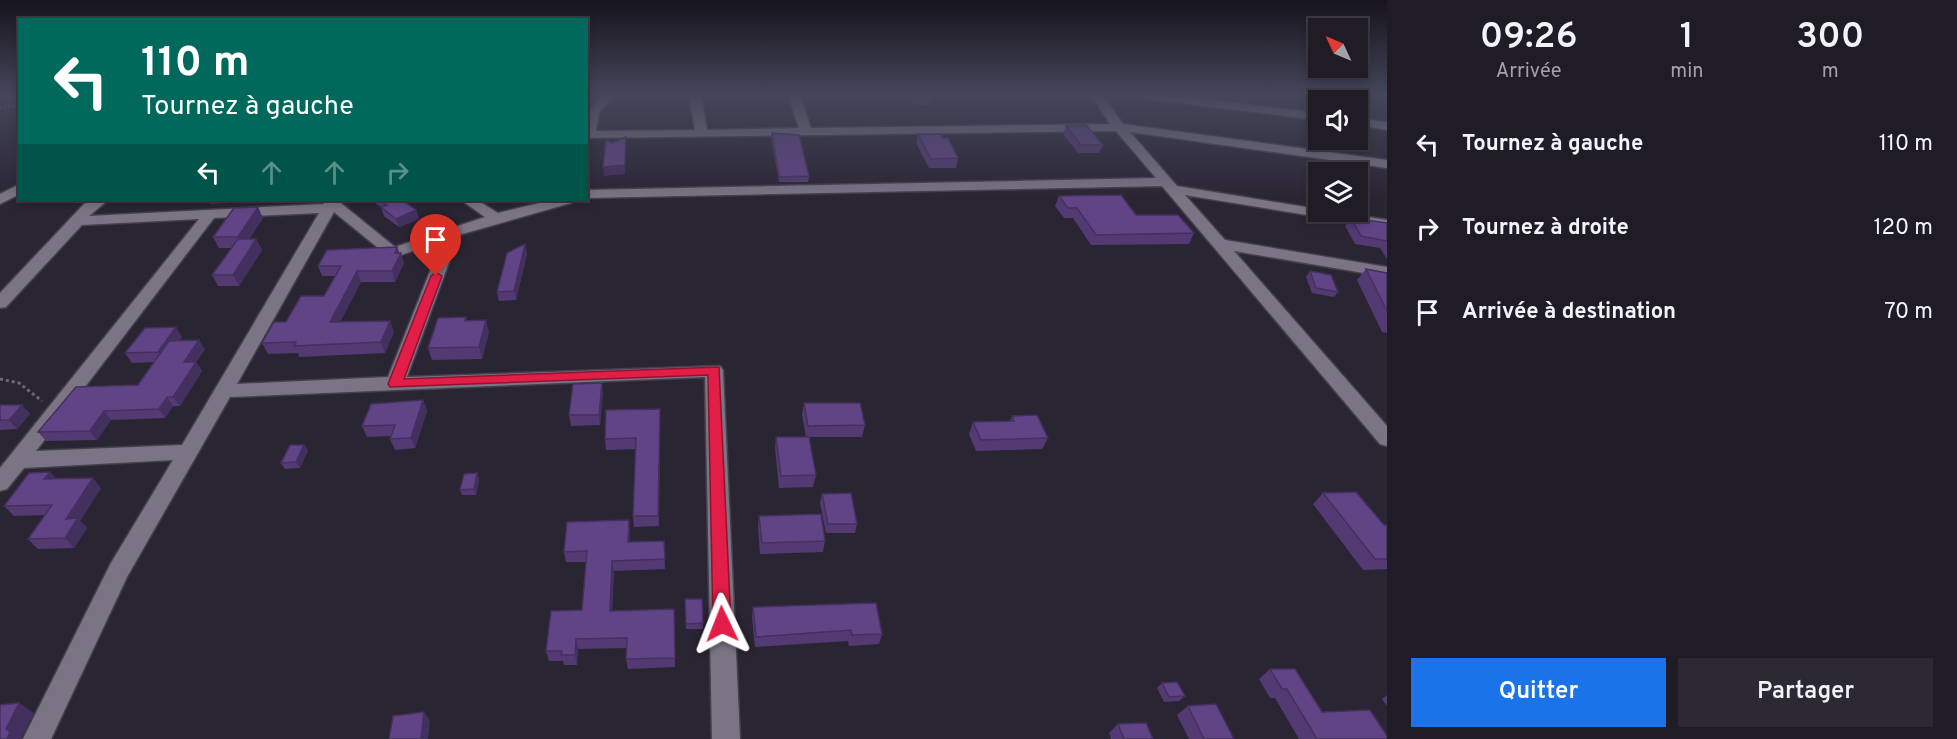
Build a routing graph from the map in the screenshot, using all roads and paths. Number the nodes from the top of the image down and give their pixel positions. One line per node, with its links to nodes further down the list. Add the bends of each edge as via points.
1 (590, 129): 7 (street, via 589,135)
2 (701, 129): 7 (street)
3 (963, 129): 6 (street)
4 (1121, 129): 9 (street)
5 (1137, 129): 8 (street)
6 (806, 132): 7 (street)
7 (702, 133)
8 (1387, 164)
9 (1169, 186): 11 (street); 20 (street); 22 (street)
10 (18, 189): 12 (street)
11 (588, 194)
12 (0, 200)
13 (99, 201): 19 (street)
14 (470, 201): 18 (street)
15 (562, 201): 18 (street)
16 (330, 204): 17 (street); 21 (street, via 393,253); 27 (street)
17 (210, 214): 19 (street); 28 (street)
18 (496, 218): 21 (street)
19 (78, 221): 24 (street)
20 (1387, 224)
21 (453, 233): 26 (street)
22 (1220, 244): 23 (street); 29 (street)
23 (1387, 272)
24 (0, 303)
25 (0, 379): 28 (path, via 19,382)
26 (395, 384): 27 (street); 34 (street, via 714,370)
27 (224, 391): 30 (street)
28 (56, 412): 31 (street)
29 (1387, 439)
30 (188, 452): 31 (street); 33 (street, via 119,570)
31 (18, 460): 32 (street)
32 (0, 483)
33 (37, 739)
34 (726, 739)

